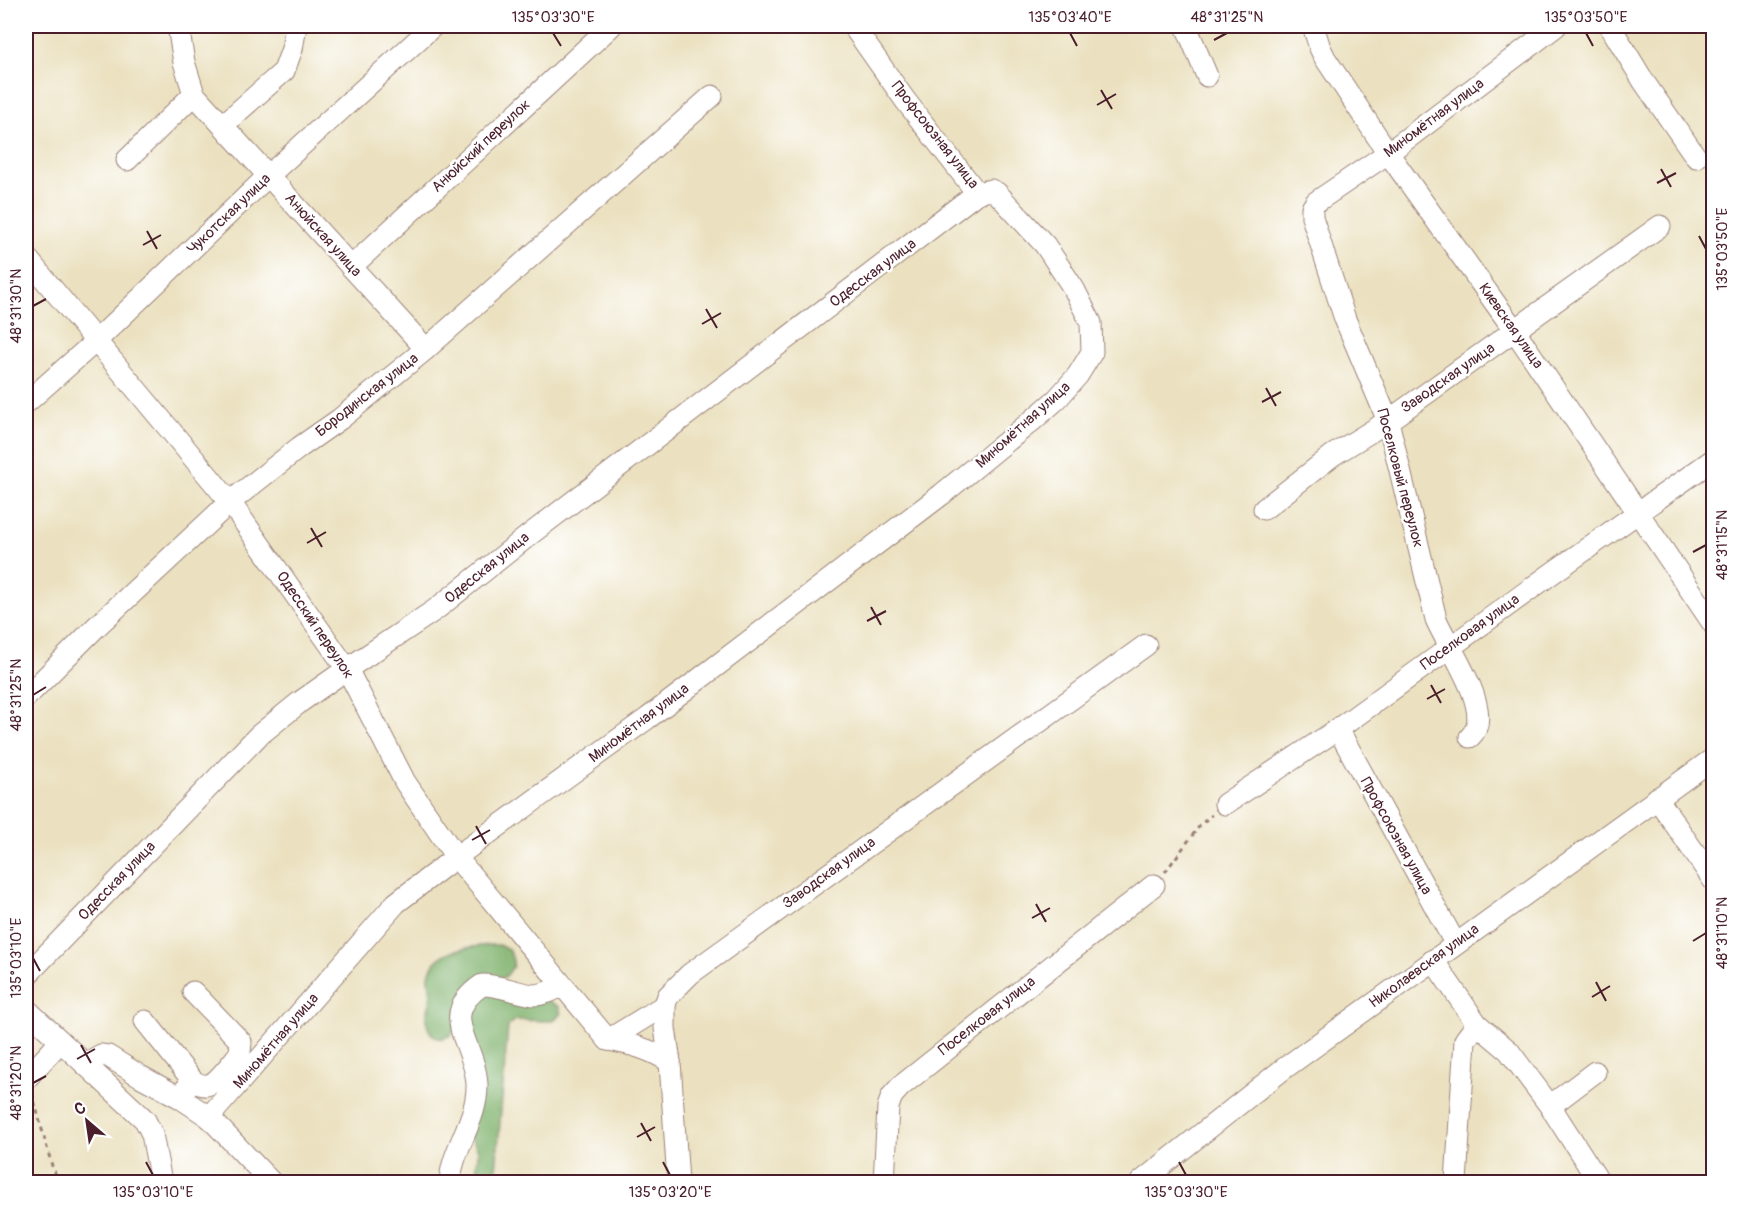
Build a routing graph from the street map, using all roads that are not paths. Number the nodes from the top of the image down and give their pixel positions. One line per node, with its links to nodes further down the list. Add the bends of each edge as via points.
1 (178, 26): 11 (street, Анюйская улица)
2 (296, 26): 13 (street, via 284,71)
3 (433, 26): 17 (street, Чукотская улица)
4 (611, 26): 22 (street, Анюйский переулок)
5 (853, 26): 18 (street, Профсоюзная улица)
6 (1186, 26): 10 (street)
7 (1313, 26): 14 (street, Киевская улица, via 1325,58)
8 (1556, 26): 14 (street, Миномётная улица)
9 (1610, 26): 15 (street)
10 (1207, 76)
11 (194, 94): 13 (street, Анюйская улица); 16 (street)
12 (712, 96): 25 (street, Бородинская улица)
13 (224, 125): 17 (street, Анюйская улица)
14 (1388, 153): 19 (street, Миномётная улица); 23 (street, Киевская улица)
15 (1696, 157)
16 (126, 160)
17 (269, 175): 22 (street, Анюйская улица); 24 (street, Чукотская улица)
18 (977, 193): 26 (street, Профсоюзная улица, via 997,193 1045,245 1091,323); 36 (street, Одесская улица, via 435,610)
19 (1312, 208): 28 (street, Поселковый переулок, via 1345,319)
20 (1660, 226): 23 (street, Заводская улица)
21 (26, 257): 24 (street, Одесский переулок)
22 (351, 267): 25 (street, Анюйская улица)
23 (1515, 331): 28 (street, Заводская улица); 32 (street, Киевская улица)
24 (96, 340): 27 (street, Чукотская улица); 30 (street, Одесский переулок)
25 (426, 349): 30 (street, Бородинская улица)
26 (1092, 352): 43 (street, Миномётная улица, via 1057,399 941,495)
27 (26, 403)
28 (1388, 421): 31 (street, Заводская улица, via 1333,455); 35 (street, Поселковый переулок, via 1436,619)
29 (1713, 459): 32 (street, Поселковая улица)
30 (230, 502): 36 (street, Одесский переулок); 37 (street, Бородинская улица)
31 (1264, 509)
32 (1638, 513): 33 (street, Киевская улица); 35 (street, Поселковая улица)
33 (1713, 625)
34 (1146, 645): 51 (street, Заводская улица, via 690,974 668,996)
35 (1451, 646): 38 (street, Поселковая улица); 39 (street, Поселковый переулок, via 1470,686 1477,712 1478,724)
36 (347, 669): 43 (street, Одесский переулок, via 405,782); 48 (street, Одесская улица, via 258,736)
37 (26, 697)
38 (1338, 729): 42 (street, Поселковая улица); 46 (street, Профсоюзная улица)
39 (1470, 737)
40 (1713, 758): 41 (street, Николаевская улица)
41 (1657, 798): 44 (street); 46 (street, Николаевская улица)
42 (1225, 804)
43 (456, 857): 49 (street, Одесский переулок); 64 (street, Миномётная улица, via 396,903)
44 (1713, 881)
45 (1154, 885): 69 (street, Поселковая улица, via 901,1086 888,1107)
46 (1455, 943): 47 (street, Николаевская улица)
47 (1433, 960): 54 (street); 70 (street, Николаевская улица, via 1282,1070)
48 (26, 976)
49 (561, 986): 55 (street, Одесский переулок); 67 (street, via 535,995 482,985 463,1001 458,1017 477,1084 475,1111 453,1162)
50 (193, 992): 61 (street, via 241,1042 242,1048 214,1082 208,1086)
51 (665, 1005): 55 (street); 57 (street)
52 (26, 1009): 56 (street)
53 (145, 1021): 61 (street)
54 (1477, 1024): 63 (street, via 1509,1051); 71 (street, via 1465,1040)
55 (608, 1040): 57 (street, via 634,1044)
56 (60, 1042): 58 (street); 60 (street)
57 (670, 1062): 68 (street)
58 (85, 1064): 62 (street, via 101,1055 108,1056); 65 (street, via 146,1120)
59 (1595, 1072): 63 (street)
60 (26, 1078)
61 (193, 1081): 62 (street)
62 (179, 1097): 64 (street)
63 (1550, 1106): 72 (street)
64 (209, 1117): 66 (street)
65 (161, 1182)
66 (271, 1182)
67 (450, 1182)
68 (678, 1182)
69 (884, 1182)
70 (1141, 1182)
71 (1456, 1182)
72 (1599, 1182)

